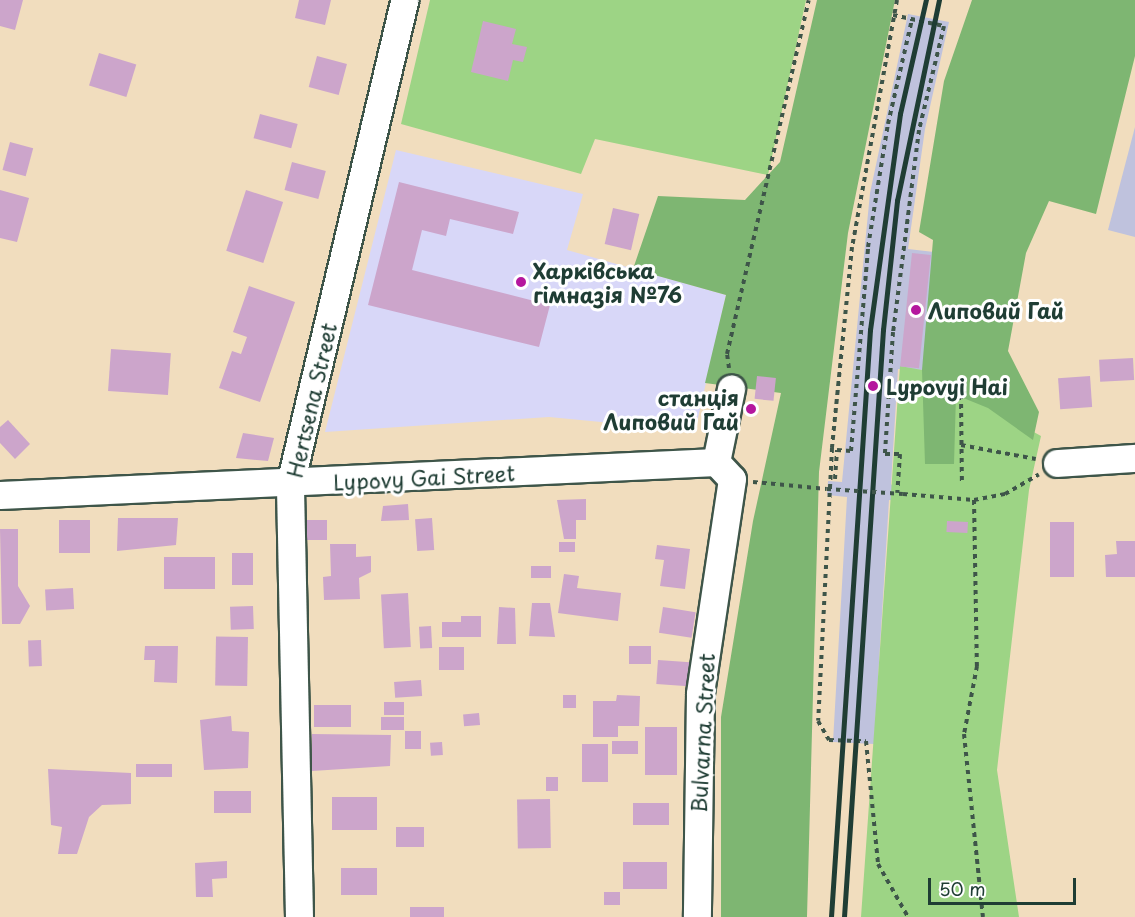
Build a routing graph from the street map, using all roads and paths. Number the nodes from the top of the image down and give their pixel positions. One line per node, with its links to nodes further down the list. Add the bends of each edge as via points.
1 (404, 0): 12 (street, Hertsena Street)
2 (809, 0): 6 (path, via 728,354)
3 (897, 0): 4 (path)
4 (893, 15): 5 (path); 21 (path, via 852,247 832,448 818,721 829,740 866,741 878,864)
5 (912, 19): 15 (path, via 873,215 851,451 837,450); 16 (path, via 944,26 919,130 893,332 885,454 900,454)
6 (731, 389): 11 (street, Bulvarna Street)
7 (961, 395): 8 (path)
8 (961, 445): 10 (path); 14 (path)
9 (1135, 458): 10 (street)
10 (1057, 463): 18 (path, via 1005,494)
11 (724, 470): 12 (street, Lypovy Gai Street); 20 (street, Bulvarna Street, via 700,693)
12 (290, 484): 17 (street, Lypovy Gai Street); 19 (street, Hertsena Street)
13 (772, 484): 15 (path, bridge)
14 (962, 485)
15 (834, 489): 16 (path, bridge)
16 (897, 494): 18 (path, bridge)
17 (0, 495)
18 (974, 500): 22 (path, via 977,666 964,734)
19 (300, 917)
20 (697, 917)
21 (908, 917)
22 (983, 917)

